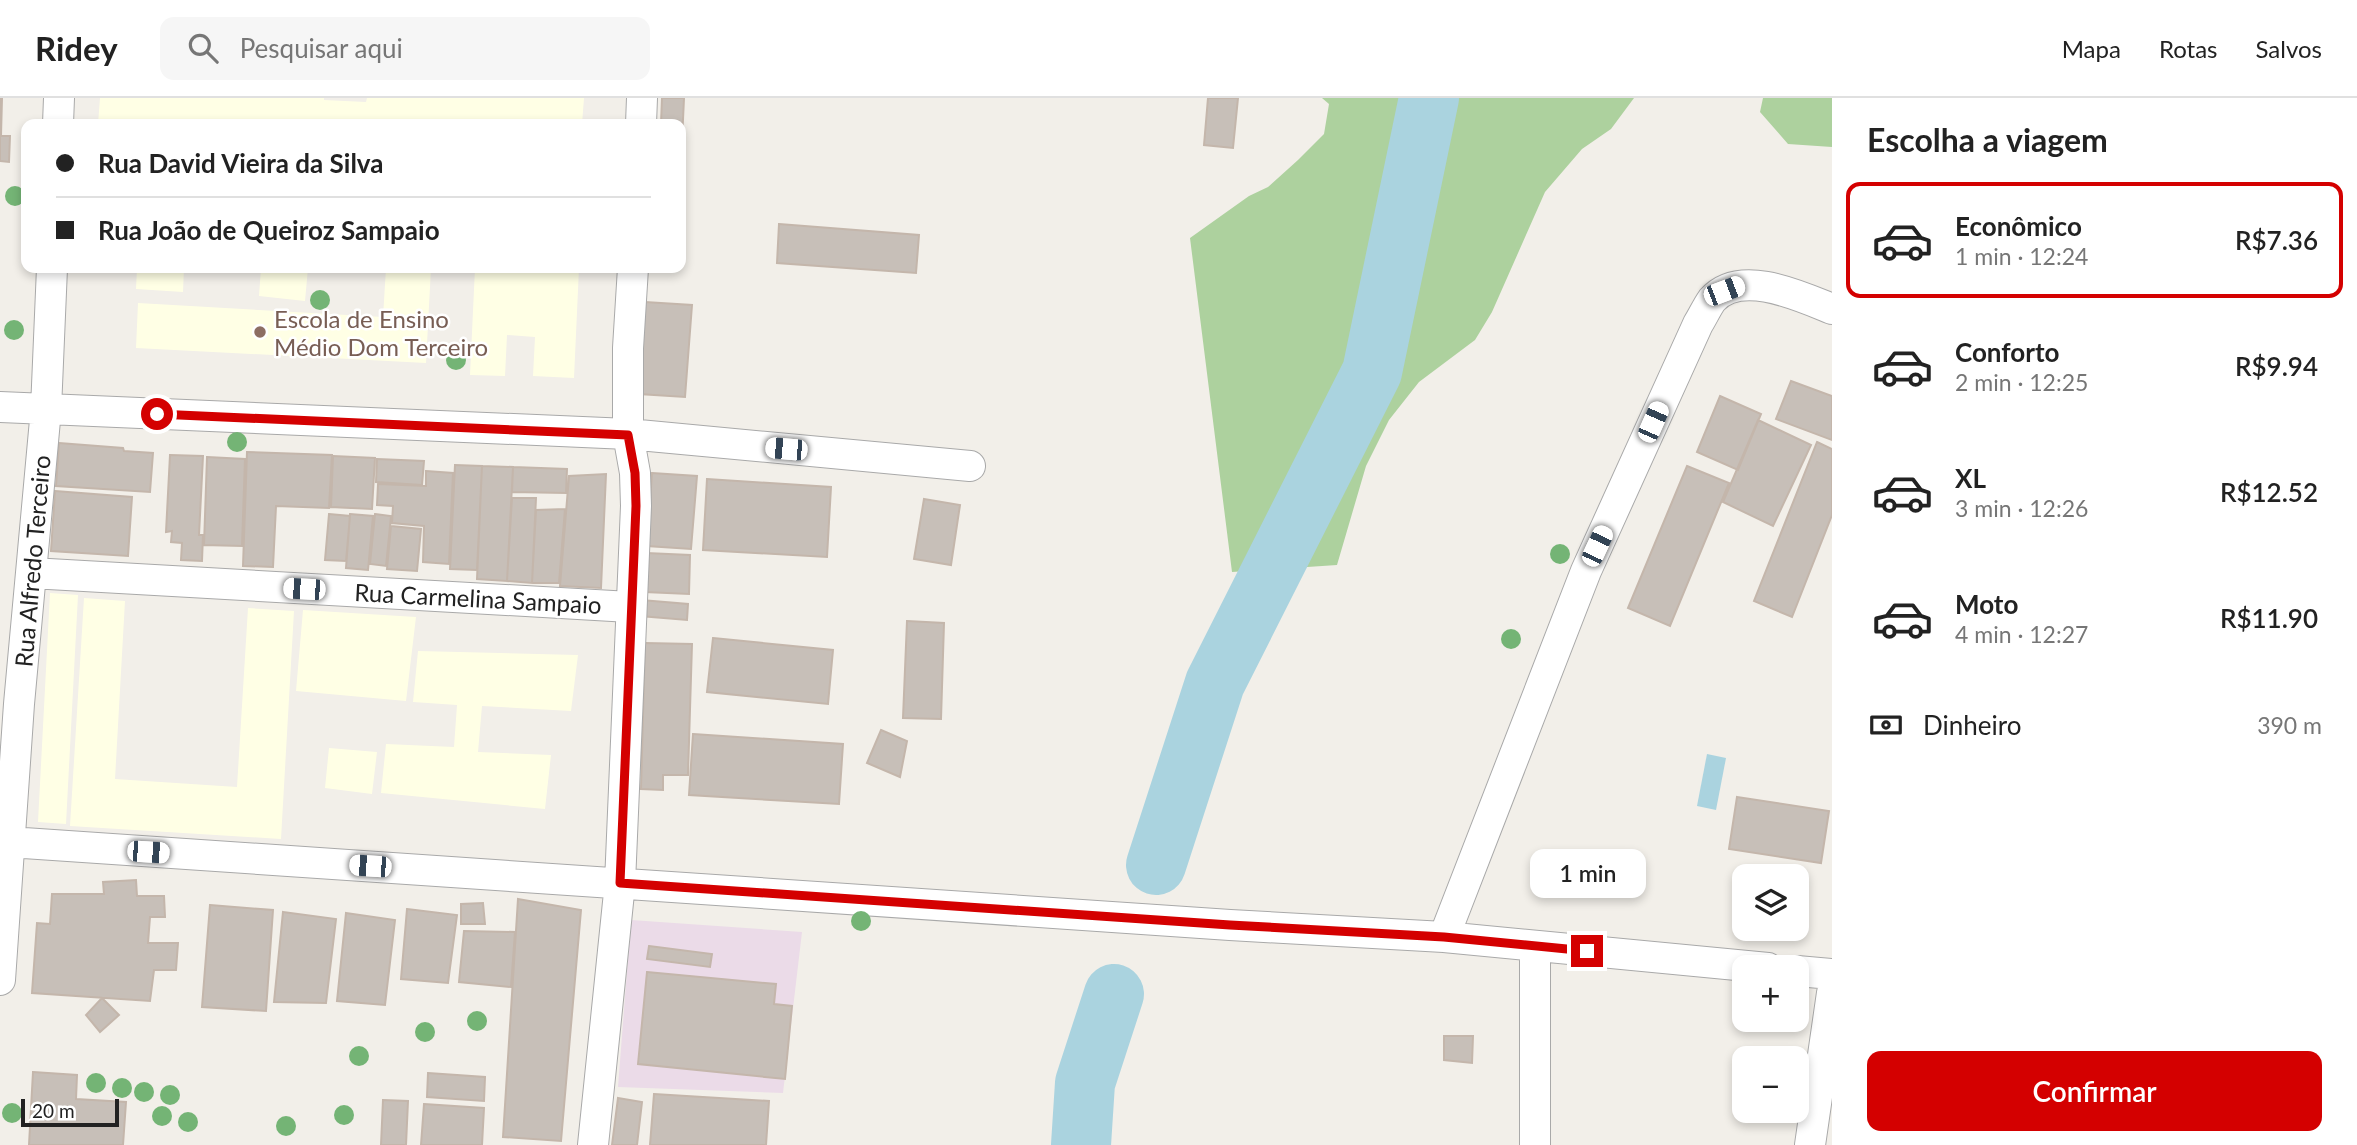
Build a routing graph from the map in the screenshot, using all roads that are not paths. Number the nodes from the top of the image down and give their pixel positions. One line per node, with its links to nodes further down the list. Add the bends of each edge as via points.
1 (59, 98): 3 (street)
2 (642, 98): 4 (street)
3 (58, 119)
4 (640, 119)
5 (52, 273): 9 (street, Rua Alfredo Terceiro)
6 (633, 273): 10 (street)
7 (1832, 309): 17 (street, via 1751,284 1731,288 1713,299 1586,571)
8 (0, 407): 9 (street)
9 (46, 408): 10 (street); 12 (street, Rua Alfredo Terceiro)
10 (628, 435): 11 (street); 13 (street, via 636,484)
11 (970, 466)
12 (31, 573): 13 (street, Rua Carmelina Sampaio); 14 (street, Rua Alfredo Terceiro)
13 (630, 607): 16 (street)
14 (10, 703): 15 (street, Rua Alfredo Terceiro)
15 (9, 842): 16 (street); 22 (street, Rua Alfredo Terceiro)
16 (620, 883): 17 (street); 24 (street)
17 (1444, 937): 18 (street)
18 (1535, 946): 19 (street); 25 (street)
19 (1732, 965)
20 (1809, 972): 21 (street)
21 (1832, 974)
22 (0, 980)
23 (1832, 993): 26 (street)
24 (593, 1145)
25 (1535, 1145)
26 (1810, 1145)

